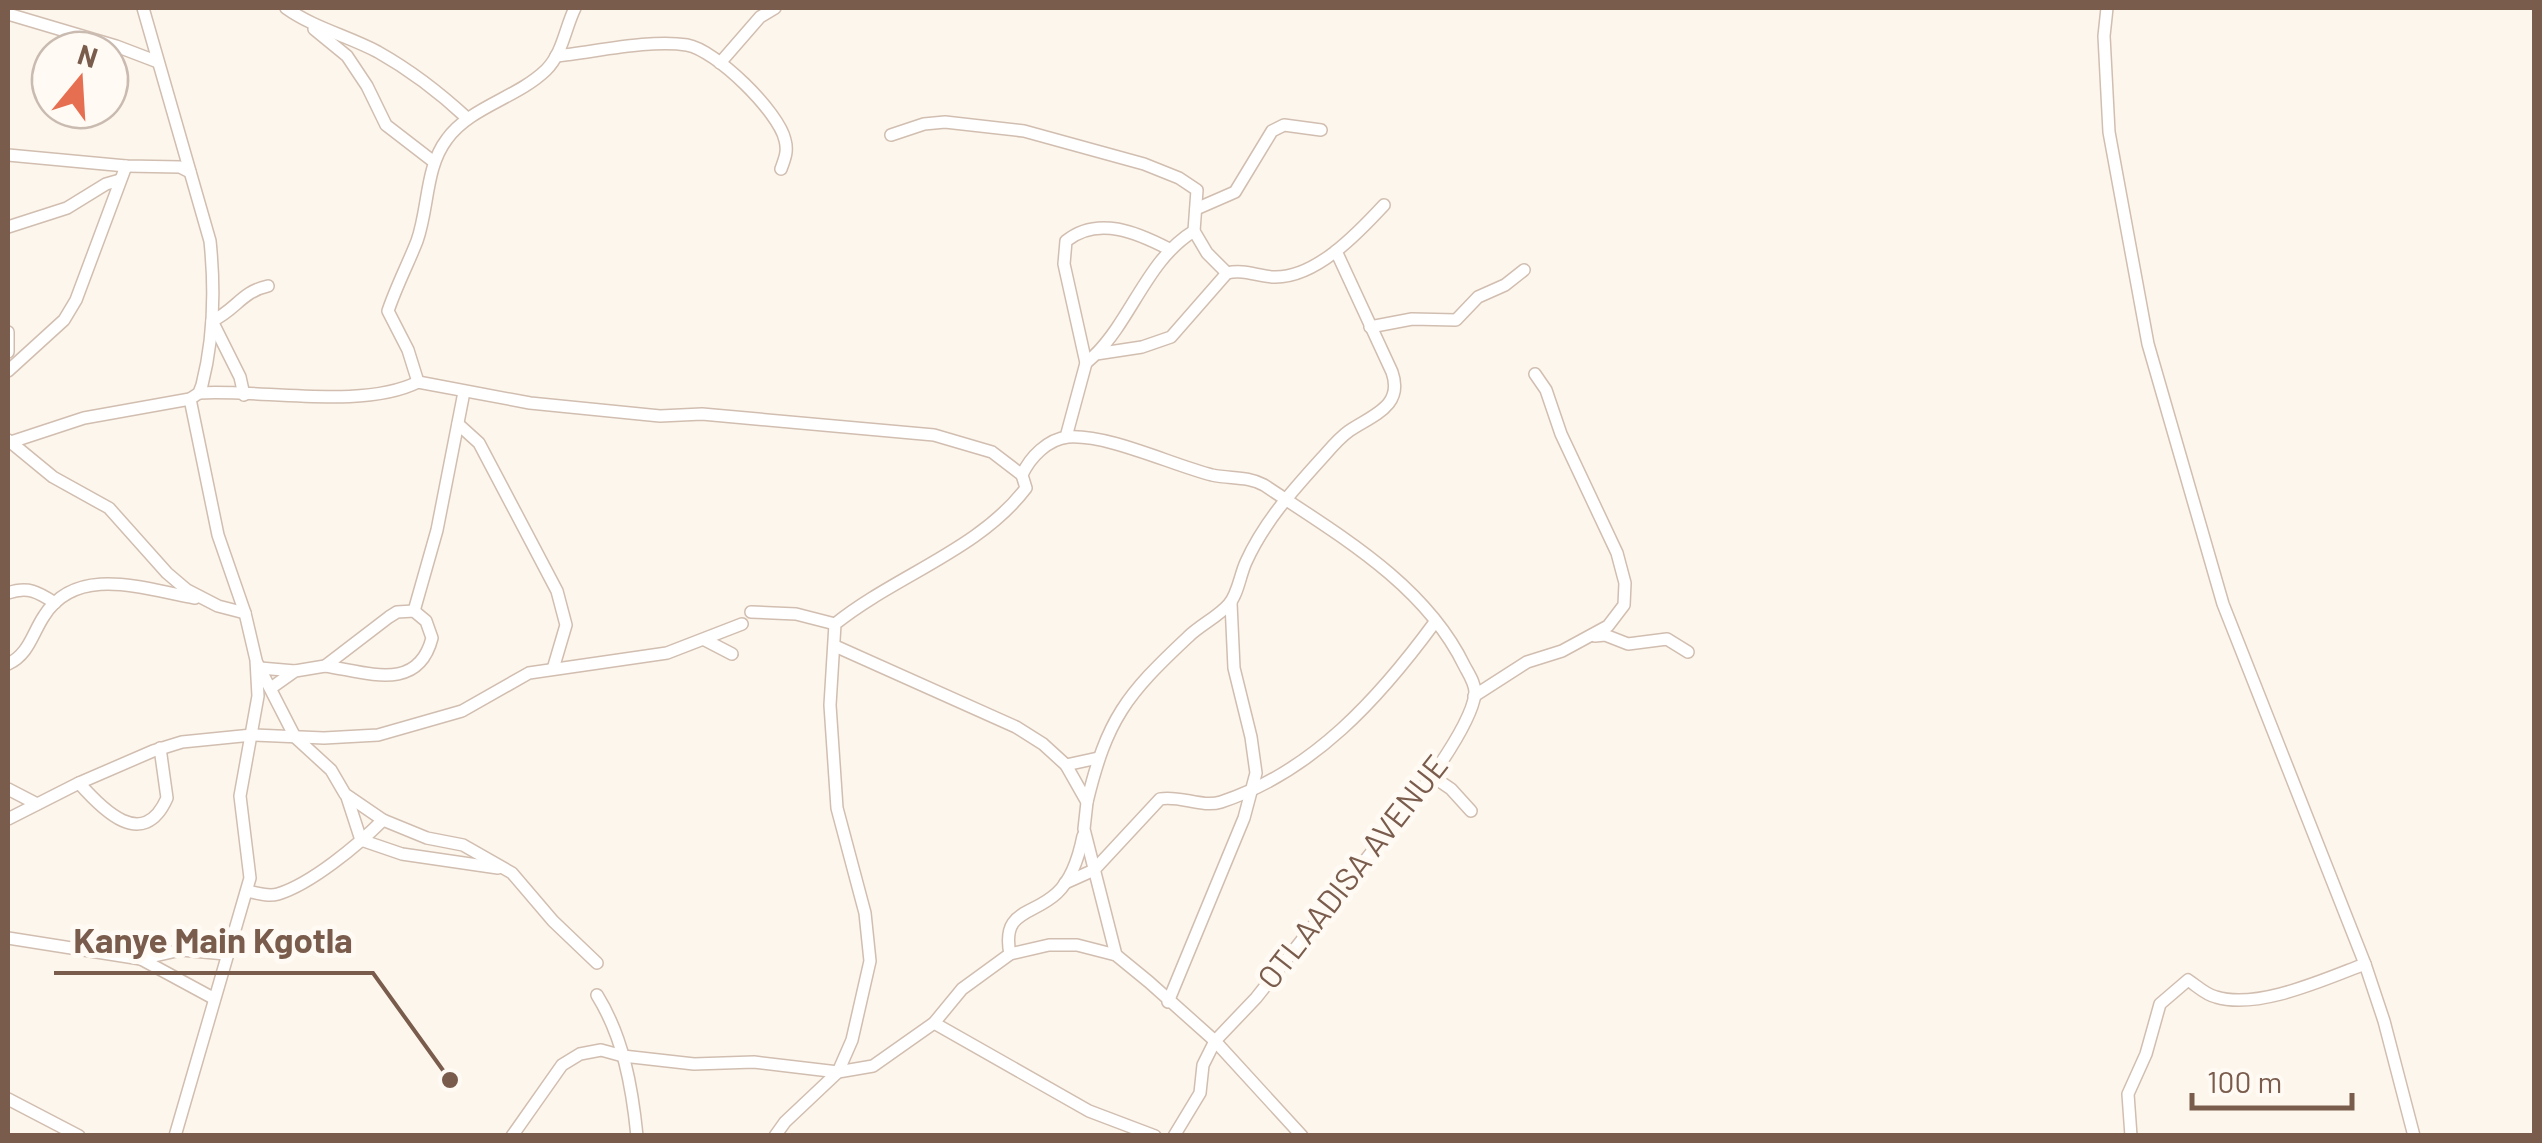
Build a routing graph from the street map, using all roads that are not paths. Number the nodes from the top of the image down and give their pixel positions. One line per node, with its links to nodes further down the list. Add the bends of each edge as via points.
1 (143, 8): 9 (street)
2 (286, 8): 7 (street)
3 (574, 8): 8 (street)
4 (775, 8): 10 (street)
5 (2107, 8): 96 (street, via 2109,132 2148,344 2223,604)
6 (8, 14): 9 (street)
7 (303, 20): 11 (street, via 379,53); 15 (street, via 347,56 386,125)
8 (556, 56): 10 (street, via 685,45); 11 (street, via 520,90)
9 (158, 62): 18 (street)
10 (720, 63): 17 (street, via 782,128 787,154)
11 (467, 118): 15 (street)
12 (1321, 130): 21 (street, via 1272,131 1235,192)
13 (891, 135): 21 (street, via 924,124 973,122 1064,140 1179,178 1196,190)
14 (8, 155): 16 (street)
15 (434, 162): 36 (street, via 416,244 388,311)
16 (126, 166): 18 (street, via 180,166); 19 (street)
17 (781, 169)
18 (190, 172): 29 (street, via 210,241)
19 (120, 180): 22 (street, via 67,208); 34 (street, via 76,300 64,320)
20 (1384, 205): 25 (street)
21 (1196, 209): 23 (street)
22 (8, 227)
23 (1194, 231): 24 (street); 27 (street)
24 (1169, 249): 33 (street, via 1113,337); 33 (street, via 1124,229 1089,230 1066,241 1064,264)
25 (1336, 251): 27 (street, via 1296,274); 30 (street)
26 (1524, 270): 30 (street, via 1478,297 1456,320)
27 (1227, 273): 33 (street, via 1171,338)
28 (268, 286): 29 (street, via 249,290 232,312)
29 (212, 321): 38 (street); 39 (street)
30 (1370, 327): 44 (street, via 1392,372 1394,398 1346,433)
31 (8, 332): 32 (street)
32 (8, 352)
33 (1091, 358): 41 (street)
34 (8, 371)
35 (1535, 374): 55 (street, via 1626,583 1618,616)
36 (418, 382): 37 (street); 38 (street, via 352,394)
37 (464, 392): 40 (street); 43 (street, via 643,414 934,435 992,452)
38 (244, 395): 39 (street)
39 (195, 396): 42 (street, via 84,418); 51 (street, via 218,536)
40 (458, 424): 49 (street); 63 (street, via 479,443 557,591 566,625)
41 (1066, 437): 43 (street, via 1036,454); 44 (street, via 1212,474 1250,477)
42 (8, 442): 46 (street, via 109,508 166,572)
43 (1022, 475): 54 (street, via 1026,488 986,531)
44 (1285, 499): 48 (street, via 1246,562); 52 (street, via 1369,557)
45 (8, 593): 47 (street, via 23,588)
46 (204, 600): 47 (street, via 104,583); 51 (street)
47 (55, 603): 60 (street, via 24,653)
48 (1231, 603): 70 (street, via 1139,686 1116,716); 74 (street, via 1234,668 1251,737)
49 (414, 610): 62 (street, via 389,617); 62 (street, via 432,638 420,666 394,675)
50 (752, 612): 54 (street)
51 (245, 613): 61 (street)
52 (1436, 622): 66 (street, via 1454,646); 74 (street, via 1350,722 1288,770)
53 (742, 624): 56 (street)
54 (835, 624): 57 (street)
55 (1591, 636): 58 (street, via 1628,644 1667,639); 66 (street, via 1528,662)
56 (705, 640): 59 (street); 63 (street, via 650,656)
57 (835, 646): 71 (street, via 1016,727); 103 (street, via 830,704 837,808 870,961)
58 (1688, 652)
59 (732, 654)
60 (8, 664)
61 (258, 664): 64 (street); 65 (street); 67 (street)
62 (325, 666): 64 (street)
63 (553, 669): 68 (street, via 420,726 378,735)
64 (295, 670): 65 (street)
65 (271, 688): 68 (street)
66 (1474, 696): 72 (street, OTLAADISA AVENUE)
67 (252, 735): 68 (street); 69 (street); 89 (street, via 240,796)
68 (294, 736): 76 (street, via 331,770)
69 (160, 748): 73 (street); 73 (street, via 167,798 152,818 136,824 109,816)
70 (1098, 758): 71 (street); 77 (street)
71 (1066, 765): 77 (street)
72 (1432, 776): 79 (street); 101 (street, OTLAADISA AVENUE)
73 (79, 782): 78 (street)
74 (1254, 786): 87 (street, via 1220,802 1160,799); 99 (street)
75 (8, 790): 78 (street)
76 (345, 794): 81 (street); 84 (street)
77 (1087, 802): 82 (street)
78 (37, 804): 80 (street)
79 (1472, 811)
80 (8, 819)
81 (383, 820): 83 (street); 84 (street)
82 (1084, 829): 87 (street); 88 (street)
83 (427, 838): 85 (street); 86 (street, via 464,845)
84 (361, 840): 85 (street); 89 (street, via 282,893)
85 (424, 857): 86 (street)
86 (505, 869): 95 (street)
87 (1094, 870): 88 (street); 93 (street)
88 (1064, 883): 92 (street, via 1010,926)
89 (247, 891): 91 (street)
90 (8, 938): 94 (street)
91 (226, 954): 94 (street, via 181,950); 98 (street)
92 (1010, 954): 93 (street, via 1077,945); 100 (street, via 962,990)
93 (1116, 955): 99 (street)
94 (142, 959): 98 (street)
95 (597, 964)
96 (2365, 964): 113 (street, via 2248,1000 2214,997 2188,980 2160,1004 2128,1094); 114 (street)
97 (597, 995): 102 (street)
98 (213, 998): 106 (street)
99 (1168, 1002): 101 (street)
100 (934, 1022): 103 (street, via 882,1062); 110 (street, via 1089,1111)
101 (1216, 1040): 111 (street, OTLAADISA AVENUE, via 1203,1065 1200,1094); 112 (street)
102 (623, 1056): 103 (street); 107 (street, via 601,1050 570,1059); 108 (street)
103 (838, 1072): 109 (street)
104 (8, 1099): 105 (street)
105 (79, 1136)
106 (174, 1136)
107 (512, 1136)
108 (637, 1136)
109 (775, 1136)
110 (1154, 1136)
111 (1174, 1136)
112 (1302, 1136)
113 (2131, 1136)
114 (2414, 1136)

